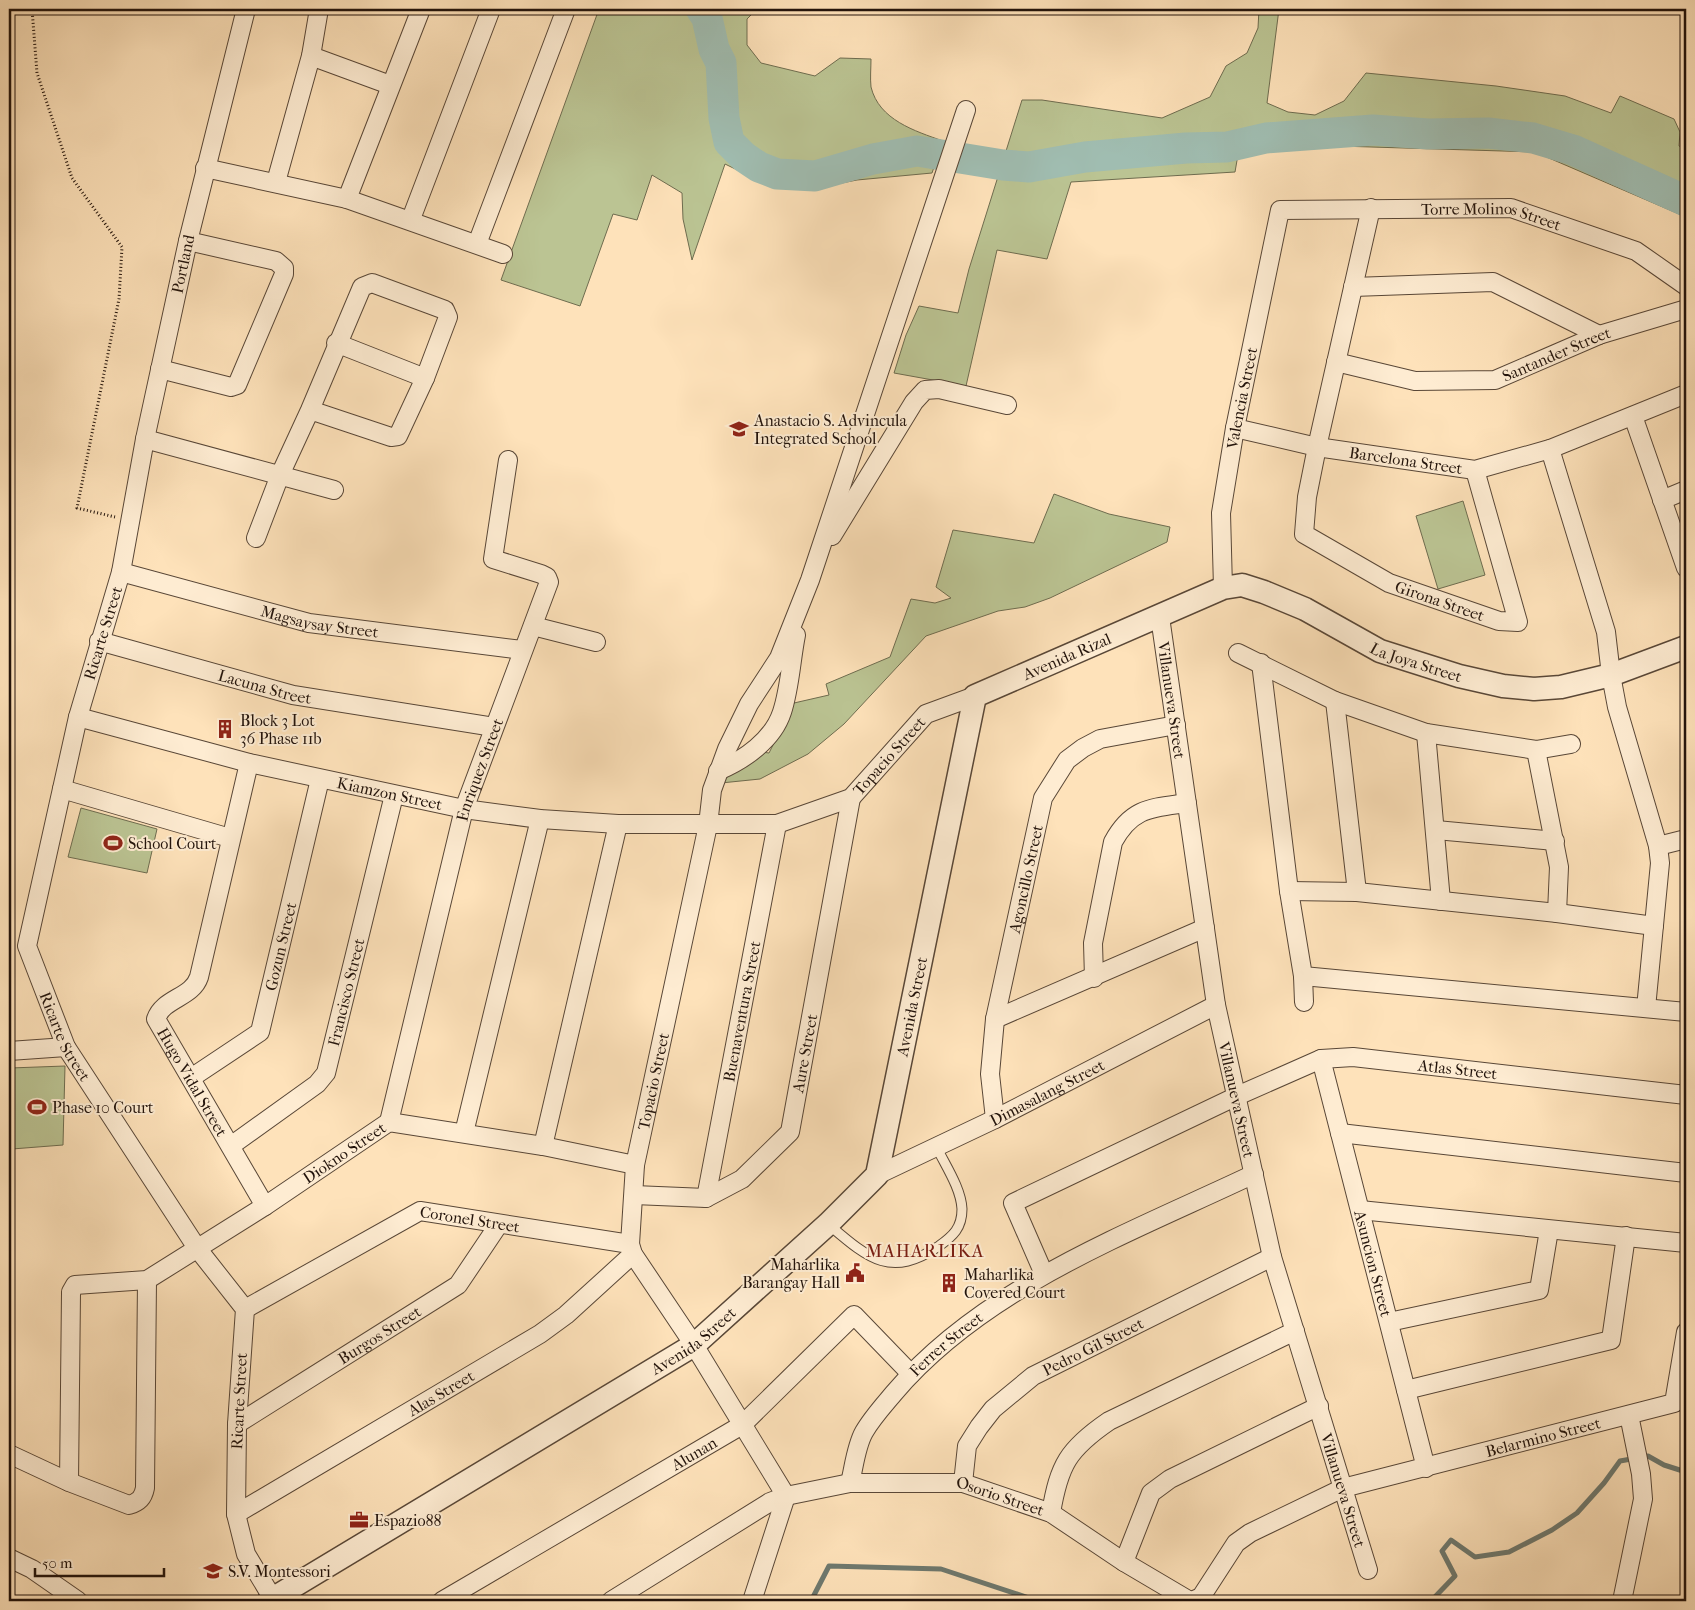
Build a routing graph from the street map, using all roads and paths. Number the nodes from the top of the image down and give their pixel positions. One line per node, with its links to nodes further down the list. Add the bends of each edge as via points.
1 (32, 9): 41 (path, via 37,73 72,178 122,247 119,299 77,508)
2 (246, 9): 10 (street, Portland)
3 (319, 9): 7 (street)
4 (421, 9): 8 (street)
5 (491, 9): 15 (street)
6 (566, 9): 17 (street)
7 (311, 56): 8 (street); 11 (street)
8 (390, 85): 12 (street)
9 (966, 110): 64 (street, via 807,587 779,658 749,704)
10 (205, 168): 11 (street); 16 (street, Portland)
11 (276, 182): 12 (street)
12 (348, 199): 15 (street)
13 (1371, 208): 14 (street, Torre Molinos Street); 19 (street, Torre Molinos Street, via 1511,208 1636,251); 20 (street)
14 (1280, 210): 31 (street, Valencia Street)
15 (410, 219): 17 (street)
16 (188, 241): 25 (street, Portland); 25 (street, via 276,261 284,268 284,274 237,385 231,387)
17 (477, 244): 18 (street)
18 (503, 254)
19 (1686, 286)
20 (1353, 287): 22 (street, via 1493,282); 24 (street)
21 (1686, 309): 22 (street, Santander Street)
22 (1599, 335): 24 (street, Santander Street, via 1495,380 1415,381)
23 (336, 343): 26 (street); 26 (street, via 362,287 368,282 440,307 448,317); 29 (street)
24 (1336, 362): 33 (street)
25 (160, 370): 32 (street, Portland)
26 (425, 378): 29 (street, via 400,434 395,438)
27 (1686, 394): 30 (street, Barcelona Street)
28 (1007, 405): 64 (street, via 939,389 925,390 914,402 836,526 796,636 778,720 753,751)
29 (310, 410): 37 (street)
30 (1633, 416): 34 (street, Barcelona Street); 40 (street)
31 (1235, 428): 33 (street, Barcelona Street); 45 (street, Valencia Street, via 1221,513)
32 (145, 440): 37 (street); 41 (street, Portland)
33 (1317, 447): 36 (street, Barcelona Street); 36 (street, Girona Street, via 1307,497 1304,534 1390,583 1499,621 1518,622)
34 (1550, 449): 36 (street, Barcelona Street); 54 (street, via 1606,632)
35 (508, 460): 47 (street, Enriquez Street, via 492,557 547,577 549,582)
36 (1475, 470)
37 (280, 476): 38 (street); 42 (street)
38 (334, 490)
39 (1686, 490): 40 (street)
40 (1662, 500): 43 (street)
41 (131, 521): 44 (street, Ricarte Street)
42 (256, 538)
43 (1686, 568)
44 (121, 572): 48 (street, Ricarte Street); 51 (street, Magsaysay Street, via 309,623)
45 (1224, 588): 46 (street, La Joya Street); 54 (street, La Joya Street, via 1242,585 1277,597 1380,651 1502,686 1561,687)
46 (1160, 617): 55 (street, Avenida Rizal); 58 (street, Villanueva Street)
47 (533, 626): 49 (street); 51 (street, Enriquez Street)
48 (99, 642): 57 (street, Ricarte Street); 59 (street, Lacuna Street, via 293,695)
49 (596, 642)
50 (1686, 647): 54 (street, La Joya Street)
51 (522, 650): 59 (street, Enriquez Street)
52 (1238, 653): 53 (street)
53 (1261, 662): 56 (street); 80 (street)
54 (1611, 675): 79 (street, via 1621,723)
55 (974, 696): 68 (street, Topacio Street, via 926,714); 109 (street, Avenida Street)
56 (1335, 701): 60 (street); 81 (street)
57 (78, 717): 63 (street, Kiamzon Street); 66 (street, Ricarte Street)
58 (1176, 725): 69 (street, Villanueva Street); 92 (street, Agoncillo Street, via 1100,739 1067,760 1054,777 1043,798)
59 (494, 727): 70 (street, Enriquez Street)
60 (1426, 733): 62 (street); 75 (street)
61 (1572, 744): 62 (street)
62 (1536, 750): 78 (street)
63 (248, 763): 65 (street, Kiamzon Street); 76 (street, Hugo Vidal Street)
64 (718, 771): 74 (street)
65 (320, 779): 67 (street, Kiamzon Street); 96 (street, Gozun Street, via 260,1032)
66 (62, 789): 76 (street); 93 (street, Ricarte Street, via 27,946)
67 (394, 796): 70 (street, Kiamzon Street); 103 (street, Francisco Street, via 326,1073 317,1084)
68 (851, 798): 73 (street, Topacio Street); 111 (street, Aure Street, via 790,1132 742,1179)
69 (1187, 804): 85 (street, Villanueva Street); 87 (street, via 1146,809 1132,816 1113,842 1093,943)
70 (464, 809): 71 (street, Kiamzon Street); 100 (street, Enriquez Street)
71 (540, 818): 72 (street, Kiamzon Street); 101 (street)
72 (618, 824): 74 (street, Kiamzon Street); 104 (street)
73 (778, 824): 74 (street, Topacio Street); 111 (street, Buenaventura Street)
74 (708, 825): 106 (street, Topacio Street)
75 (1436, 830): 78 (street); 82 (street)
76 (230, 838): 96 (street, Hugo Vidal Street, via 197,984 162,1008 156,1019)
77 (1686, 839): 79 (street)
78 (1555, 841): 83 (street, via 1559,867)
79 (1658, 846): 84 (street, via 1660,863)
80 (1289, 891): 81 (street); 86 (street)
81 (1357, 892): 82 (street)
82 (1441, 900): 83 (street)
83 (1557, 913): 84 (street)
84 (1654, 926): 90 (street)
85 (1205, 928): 87 (street); 89 (street, Villanueva Street)
86 (1303, 976): 88 (street); 90 (street)
87 (1094, 978): 92 (street)
88 (1304, 1002)
89 (1216, 1005): 98 (street, Villanueva Street); 99 (street, Dimasalang Street)
90 (1646, 1008): 91 (street)
91 (1686, 1012)
92 (995, 1019): 99 (street, Agoncillo Street, via 990,1074)
93 (66, 1047): 94 (street); 119 (street, Ricarte Street)
94 (9, 1051)
95 (1321, 1059): 97 (street, Atlas Street, via 1353,1057); 98 (street, Atlas Street); 102 (street, Asuncion Street)
96 (191, 1078): 103 (street, Hugo Vidal Street)
97 (1686, 1095)
98 (1237, 1096): 108 (street, Villanueva Street); 122 (street, Atlas Street, via 1013,1203)
99 (995, 1119): 105 (street, Dimasalang Street)
100 (389, 1122): 101 (street, Diokno Street); 112 (street, Diokno Street)
101 (464, 1133): 104 (street, Diokno Street)
102 (1340, 1133): 107 (street); 113 (street, Asuncion Street)
103 (232, 1145): 112 (street, Hugo Vidal Street)
104 (544, 1146): 106 (street, Diokno Street)
105 (936, 1146): 109 (street, Dimasalang Street); 115 (lane, via 962,1209 954,1236 922,1257 908,1263 894,1263 876,1259 862,1251)
106 (636, 1165): 110 (street, Topacio Street)
107 (1686, 1173)
108 (1254, 1174): 121 (street, Villanueva Street); 122 (street, Ferrer Street)
109 (877, 1175): 115 (street, Avenida Street)
110 (634, 1195): 111 (street); 120 (street, Topacio Street)
111 (706, 1198)
112 (265, 1206): 119 (street, Diokno Street)
113 (1360, 1210): 116 (street); 125 (street, Asuncion Street)
114 (499, 1224): 120 (street, Coronel Street); 124 (street, Coronel Street, via 420,1211); 133 (street, Burgos Street, via 458,1285)
115 (828, 1224): 128 (street, Avenida Street)
116 (1549, 1230): 117 (street); 125 (street, via 1539,1290)
117 (1626, 1236): 118 (street); 130 (street, via 1611,1340)
118 (1686, 1243)
119 (197, 1248): 123 (street, Diokno Street); 124 (street, Ricarte Street)
120 (631, 1249): 128 (street); 143 (street, Alas Street, via 566,1315 540,1334)
121 (1272, 1257): 126 (street, Villanueva Street); 139 (street, Pedro Gil Street, via 1033,1376 993,1410 979,1427 967,1446)
122 (1044, 1274): 129 (street, Ferrer Street, via 970,1324)
123 (147, 1280): 137 (street, Diokno Street, via 78,1284 72,1288); 137 (street, via 143,1496 129,1505)
124 (245, 1309): 133 (street, Ricarte Street)
125 (1388, 1322): 130 (street, Asuncion Street)
126 (1295, 1331): 131 (street, Villanueva Street); 142 (street, via 1109,1421 1092,1433 1074,1450 1063,1467 1056,1482)
127 (1686, 1332): 132 (street, Belarmino Street, via 1674,1403)
128 (694, 1345): 134 (street); 147 (street, Avenida Street)
129 (911, 1374): 134 (street, Alunan, via 854,1315); 138 (street, Ferrer Street, via 863,1433)
130 (1406, 1390): 136 (street, Asuncion Street)
131 (1319, 1406): 140 (street, Villanueva Street); 145 (street, via 1170,1479 1150,1492)
132 (1629, 1415): 136 (street, Belarmino Street); 153 (street, via 1643,1498)
133 (237, 1424): 143 (street, Ricarte Street)
134 (742, 1425): 141 (street); 149 (street, Alunan)
135 (9, 1454): 137 (street)
136 (1426, 1468): 140 (street, Belarmino Street)
137 (69, 1482)
138 (850, 1483): 139 (street, Osorio Street); 141 (street, Osorio Street)
139 (963, 1483): 142 (street, Osorio Street)
140 (1343, 1488): 146 (street, Villanueva Street); 152 (street, Osorio Street, via 1236,1543 1201,1597)
141 (786, 1496): 150 (street, Osorio Street, via 770,1502); 151 (street)
142 (1051, 1513): 145 (street, Osorio Street)
143 (236, 1514): 147 (street, Ricarte Street, via 246,1554)
144 (9, 1558): 148 (street, via 32,1568)
145 (1124, 1562): 152 (street, Osorio Street)
146 (1368, 1570)
147 (271, 1600)
148 (78, 1601)
149 (442, 1601)
150 (611, 1601)
151 (752, 1601)
152 (1191, 1601)
153 (1622, 1601)

